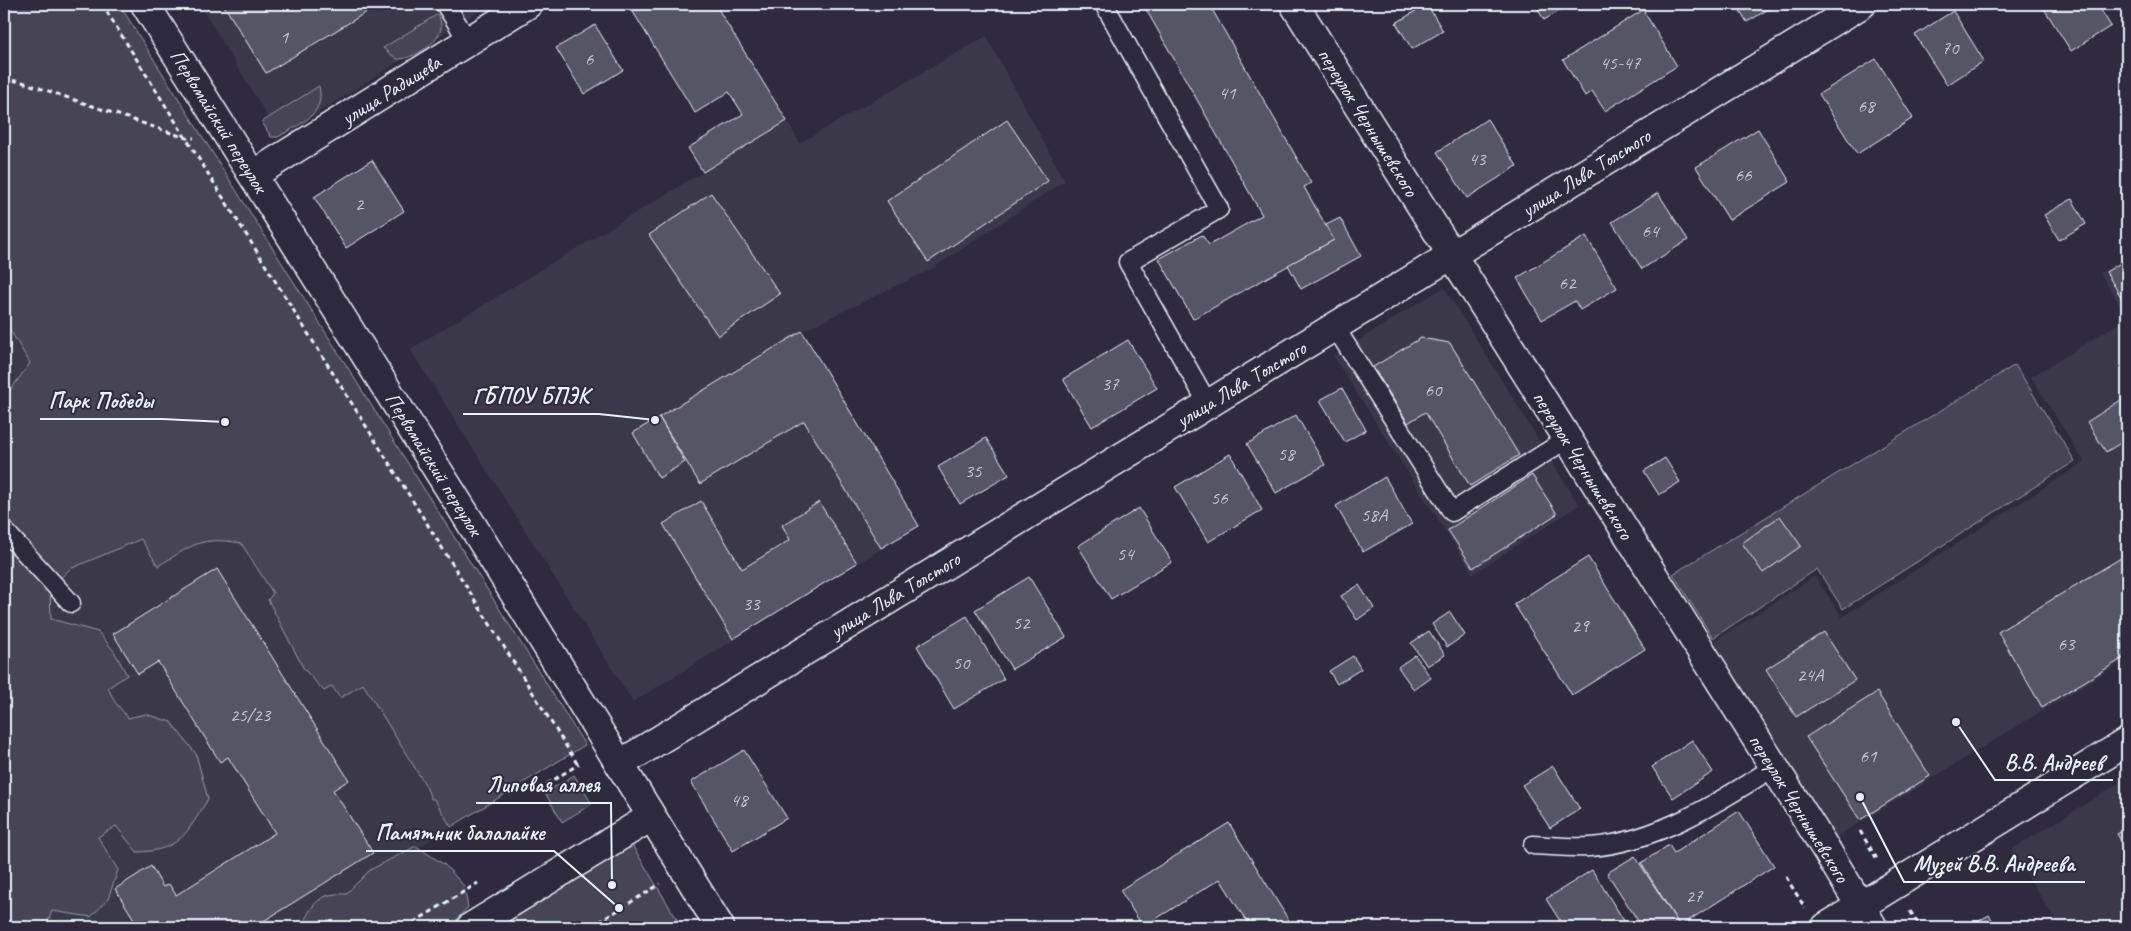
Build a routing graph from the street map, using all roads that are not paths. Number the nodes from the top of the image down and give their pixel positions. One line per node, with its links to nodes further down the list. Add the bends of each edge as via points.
1 (145, 4): 8 (street, Первомайский переулок)
2 (446, 4): 7 (lane)
3 (528, 4): 7 (street, улица Радищева)
4 (1104, 4): 11 (lane, via 1219,209 1128,262)
5 (1294, 4): 9 (street, переулок Чернышевского)
6 (1862, 4): 9 (street, улица Льва Толстого)
7 (468, 41): 8 (street, улица Радищева)
8 (253, 176): 16 (street, Первомайский переулок)
9 (1451, 256): 10 (street, улица Льва Толстого); 12 (street, переулок Чернышевского)
10 (1335, 327): 11 (street, улица Льва Толстого); 12 (lane, via 1452,512)
11 (1208, 404): 16 (street, улица Льва Толстого)
12 (1567, 439): 17 (street, переулок Чернышевского)
13 (4, 530): 14 (lane)
14 (71, 604)
15 (2127, 742): 20 (street)
16 (620, 764): 18 (street, Первомайский переулок)
17 (1774, 767): 19 (lane, via 1708,807 1643,835 1591,847); 20 (street, переулок Чернышевского)
18 (651, 817): 22 (street, Первомайский переулок); 23 (street)
19 (1533, 845)
20 (1866, 917): 21 (street)
21 (1816, 919)
22 (715, 925)
23 (472, 927)

